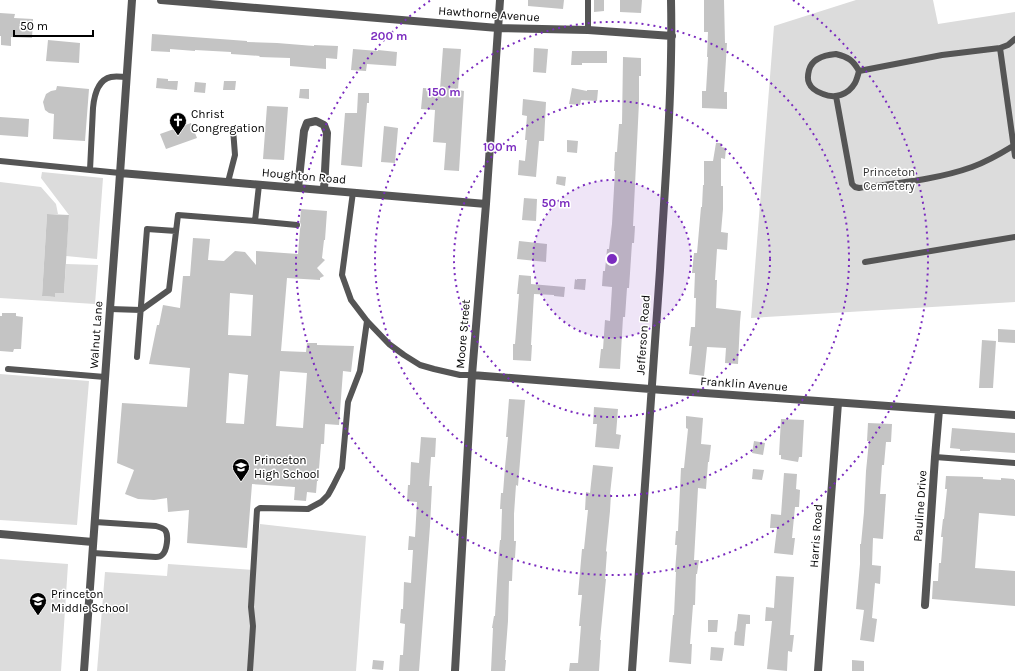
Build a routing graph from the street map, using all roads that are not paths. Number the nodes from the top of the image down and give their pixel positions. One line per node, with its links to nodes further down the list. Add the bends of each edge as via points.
1 (132, 0): 12 (street, Walnut Lane)
2 (161, 0): 6 (street, Hawthorne Avenue)
3 (500, 0): 6 (street, Moore Street)
4 (588, 0): 7 (lane)
5 (671, 0): 8 (street, Jefferson Road)
6 (498, 28): 7 (street, Hawthorne Avenue); 25 (street, Moore Street)
7 (588, 30): 8 (street, Hawthorne Avenue)
8 (672, 36): 38 (street, Jefferson Road)
9 (1015, 39): 10 (lane)
10 (1000, 48): 11 (lane, via 942,55); 15 (lane)
11 (859, 71): 13 (lane, via 856,82 850,89); 13 (lane, via 855,63 836,54 826,55 813,62 807,75 808,82 819,92)
12 (127, 77): 18 (lane, via 107,78 96,90); 19 (street, Walnut Lane)
13 (836, 96): 15 (lane, via 852,184 855,187 962,171)
14 (233, 129): 20 (lane, via 235,155)
15 (1014, 147): 16 (lane)
16 (1015, 156)
17 (0, 161): 18 (lane)
18 (90, 170): 19 (lane)
19 (120, 173): 20 (street, Houghton Road); 31 (street, Walnut Lane)
20 (228, 182): 21 (street, Houghton Road)
21 (258, 185): 22 (street, Houghton Road); 26 (lane)
22 (298, 188): 23 (street, Houghton Road); 23 (street, via 304,131 308,123 316,121 324,125 327,133)
23 (324, 190): 24 (street, Houghton Road)
24 (353, 192): 25 (street, Houghton Road); 33 (lane, via 342,275 351,300)
25 (486, 204): 36 (street, Moore Street)
26 (255, 221): 27 (lane); 28 (lane, via 178,215)
27 (297, 225)
28 (176, 231): 32 (lane, via 169,290); 32 (lane, via 147,229)
29 (1015, 237): 30 (lane)
30 (865, 262)
31 (110, 309): 32 (lane); 37 (street, Walnut Lane)
32 (141, 310): 34 (lane)
33 (367, 321): 36 (lane, via 389,344 420,365 460,375); 50 (lane, via 360,371 348,402 342,468 328,495 308,509 257,510)
34 (136, 358)
35 (8, 369): 37 (lane)
36 (472, 375): 38 (street, Franklin Avenue); 51 (street, Moore Street)
37 (105, 377): 44 (street, Walnut Lane)
38 (652, 390): 39 (street, Franklin Avenue); 52 (street, Jefferson Road)
39 (838, 403): 40 (street, Franklin Avenue); 53 (street, Harris Road)
40 (939, 410): 41 (street, Franklin Avenue); 42 (street, Pauline Drive)
41 (1015, 415)
42 (935, 457): 43 (lane); 48 (street, Pauline Drive)
43 (1015, 463)
44 (95, 522): 46 (street, Walnut Lane); 47 (lane, via 156,526 165,530 167,535 162,556)
45 (0, 534): 46 (street)
46 (94, 542): 47 (street, Walnut Lane)
47 (93, 552): 49 (street, Walnut Lane)
48 (925, 605)
49 (84, 671)
50 (250, 671)
51 (455, 671)
52 (632, 671)
53 (818, 671)

